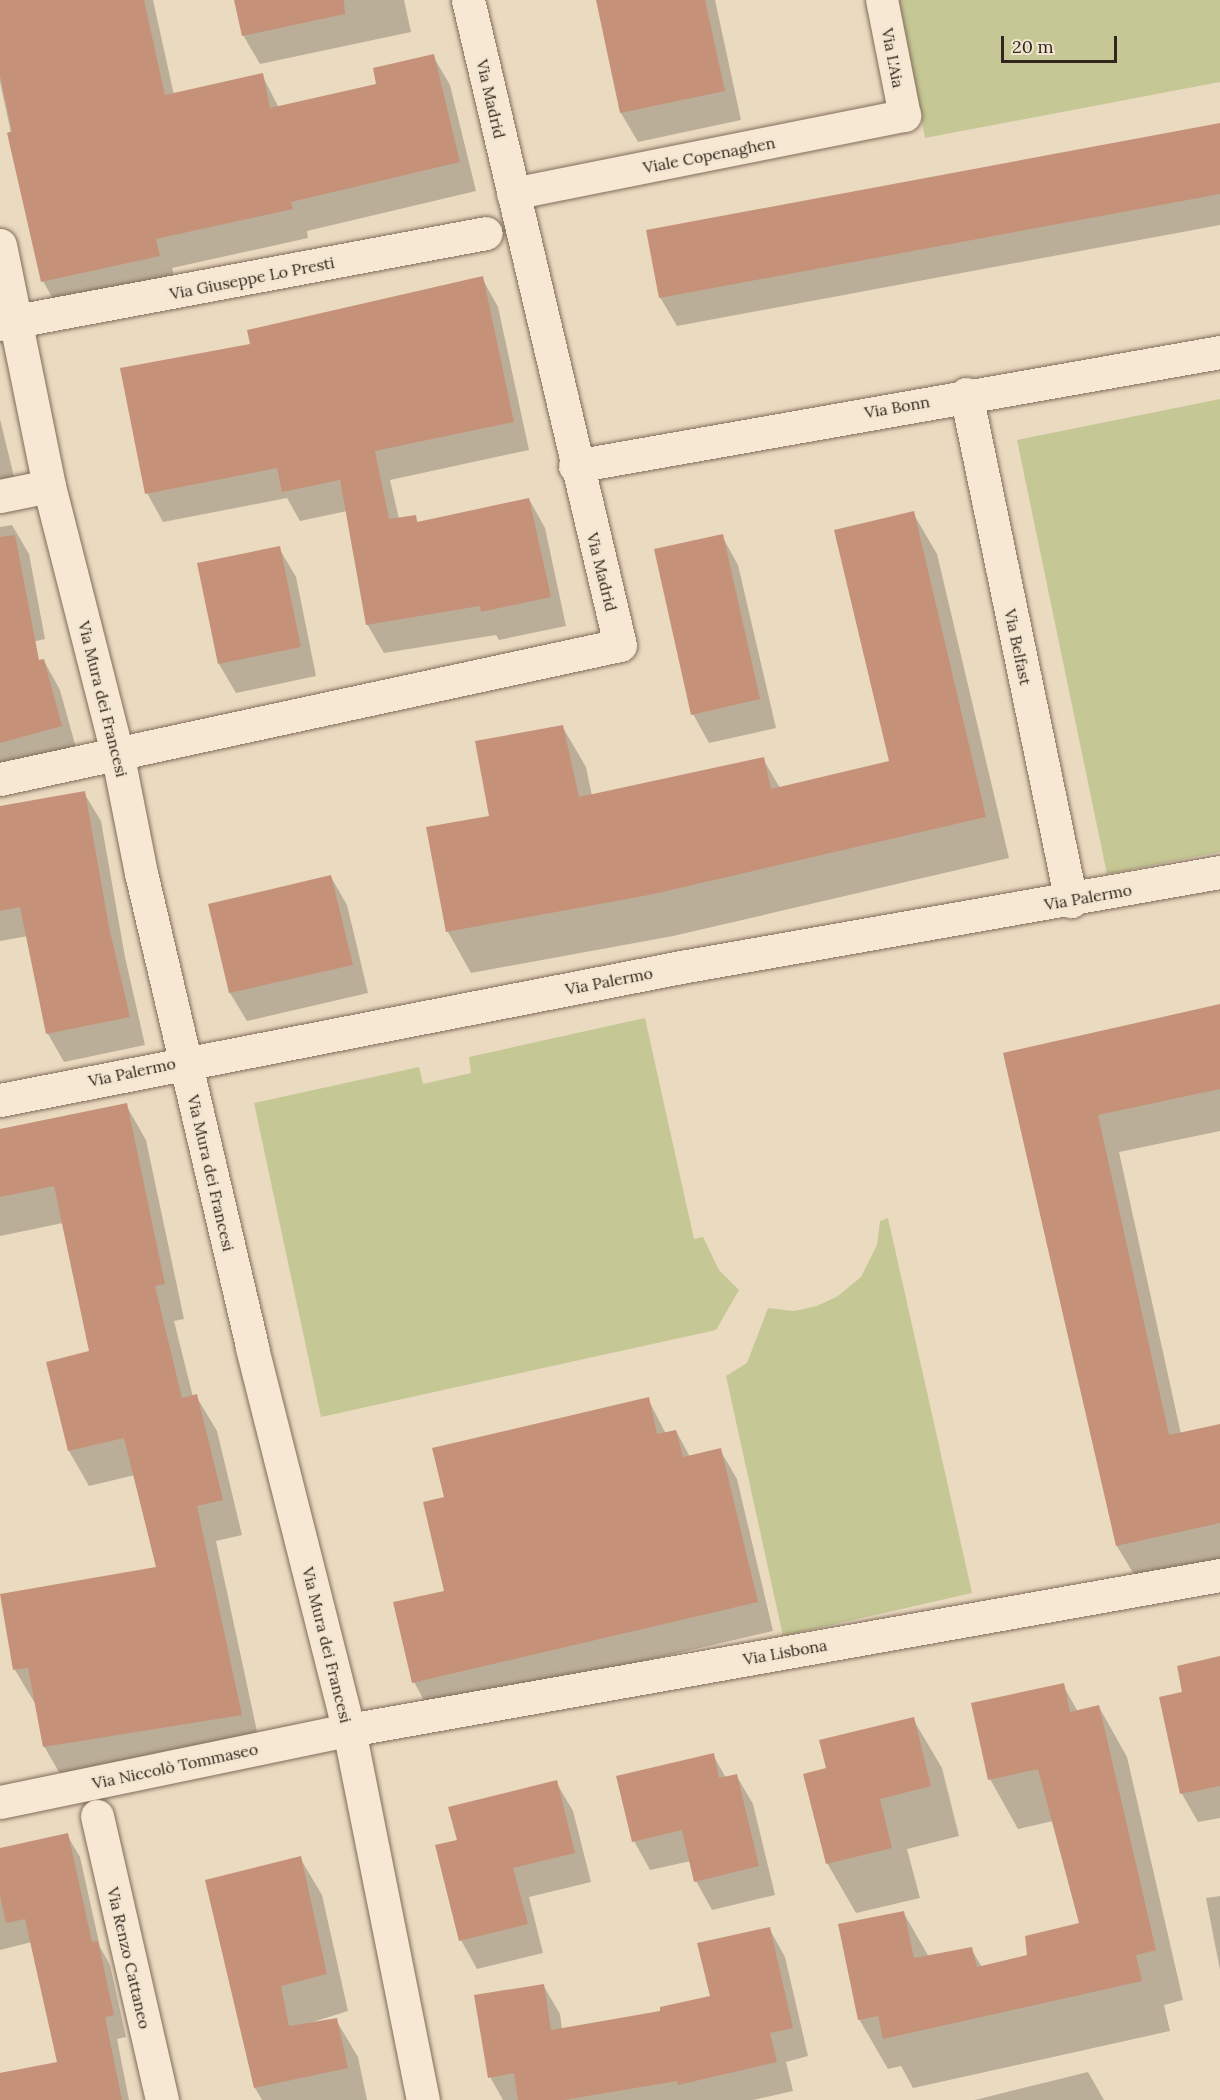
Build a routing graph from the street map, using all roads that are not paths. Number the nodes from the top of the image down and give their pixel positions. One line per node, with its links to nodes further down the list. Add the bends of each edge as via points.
1 (468, 0): 4 (street, Via Madrid)
2 (882, 0): 3 (street, Via L'Aia)
3 (904, 116): 4 (street, Viale Copenaghen)
4 (513, 194): 10 (street, Via Madrid)
5 (486, 233): 7 (street, Via Giuseppe Lo Presti)
6 (0, 245): 7 (street, Via Mura dei Francesi)
7 (9, 324): 11 (street, Via Mura dei Francesi)
8 (1220, 352): 9 (street, Via Bonn)
9 (966, 394): 10 (street, Via Bonn); 16 (street, Via Belfast)
10 (575, 466): 13 (street, Via Madrid, via 620,645)
11 (49, 486): 12 (street); 13 (street, Via Mura dei Francesi)
12 (0, 496)
13 (117, 752): 14 (street); 17 (street, Via Mura dei Francesi)
14 (0, 779)
15 (1220, 872): 16 (street, Via Palermo)
16 (1071, 900): 17 (street, Via Palermo, via 681,967)
17 (185, 1061): 18 (street, Via Palermo); 20 (street, Via Mura dei Francesi, via 252,1348)
18 (0, 1100)
19 (1220, 1575): 20 (street, Via Lisbona)
20 (349, 1730): 21 (street, Via Niccolò Tommaseo); 24 (street, Via Mura dei Francesi)
21 (0, 1802)
22 (97, 1816): 23 (street, Via Renzo Cattaneo)
23 (162, 2100)
24 (423, 2100)

